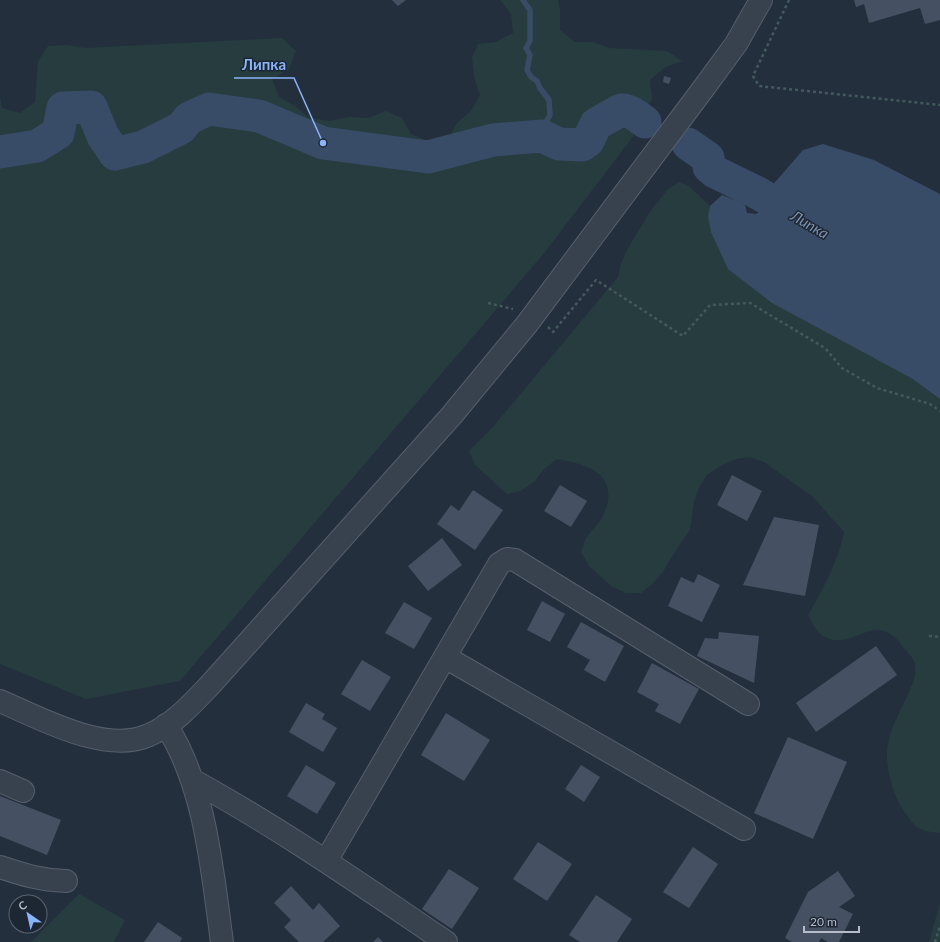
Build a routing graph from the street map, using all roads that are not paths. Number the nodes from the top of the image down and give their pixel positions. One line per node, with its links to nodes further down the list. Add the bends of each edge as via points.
1 (761, 0): 5 (street, via 736,44 703,89 534,314 452,415 221,674 186,710)
2 (445, 657): 4 (street, via 499,564 507,559 515,560); 9 (street); 10 (street)
3 (0, 701): 5 (street, via 85,736 113,741 133,741)
4 (748, 704)
5 (166, 726): 6 (street)
6 (192, 780): 10 (street); 13 (street, via 208,845)
7 (0, 781): 8 (street)
8 (23, 791)
9 (744, 829)
10 (326, 861): 14 (street)
11 (0, 866): 12 (street, via 27,876 46,880)
12 (66, 880)
13 (222, 942)
14 (446, 942)

